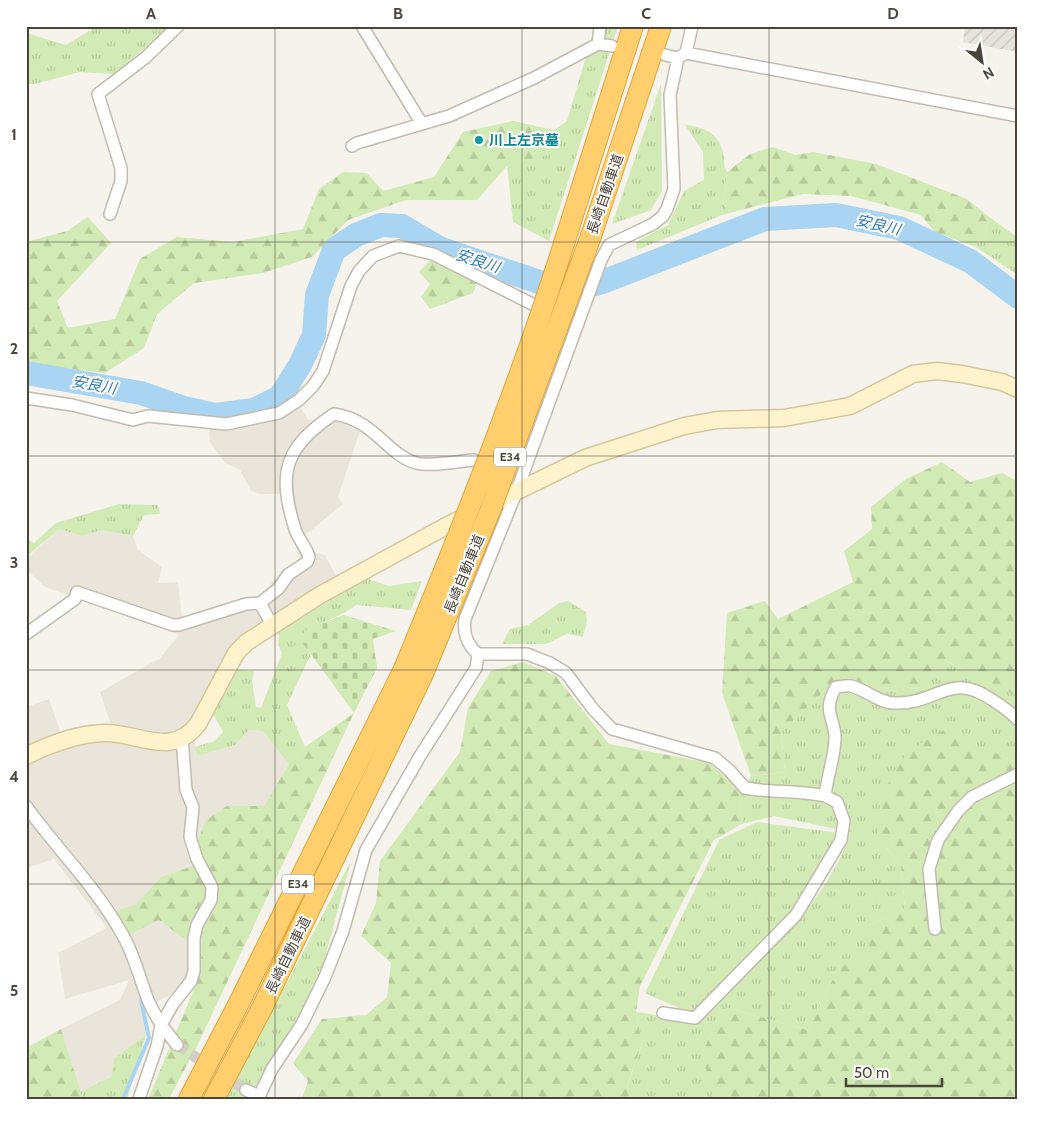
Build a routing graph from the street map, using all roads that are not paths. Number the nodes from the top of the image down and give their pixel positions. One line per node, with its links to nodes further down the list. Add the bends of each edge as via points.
1 (178, 26): 14 (street, via 145,58 98,94 121,168 121,181)
2 (362, 26): 12 (street)
3 (600, 26): 7 (street)
4 (633, 26): 24 (highway, 長崎自動車道 / E34, bridge, via 536,333)
5 (661, 26): 24 (highway, 長崎自動車道 / E34, bridge, via 591,236 490,511)
6 (692, 26): 10 (street)
7 (598, 44): 8 (street); 12 (street, via 481,103)
8 (612, 46)
9 (665, 55): 10 (street)
10 (682, 55): 11 (street); 15 (street, via 670,95 674,189 667,209 653,224 609,245)
11 (1018, 116)
12 (422, 124): 13 (street)
13 (352, 146)
14 (110, 214)
15 (585, 307): 17 (street, via 550,309 534,305 433,254 399,246 373,256 359,271 323,371 299,400 279,413 226,424 148,416 124,420 106,412); 19 (street)
16 (1018, 390): 19 (street, via 1002,382 962,374 937,371 913,374 850,406 815,414 717,420 684,426 585,458)
17 (26, 398)
18 (474, 460): 20 (street, via 417,463 402,455 374,430 348,416 334,414 316,426 290,455 287,475 295,530 309,557)
19 (516, 492): 21 (street, via 448,525); 23 (street, via 465,619 464,630 472,649)
20 (260, 603): 21 (street); 22 (street, via 173,625 77,592 75,599)
21 (272, 625): 26 (street, via 236,653 198,724)
22 (26, 634)
23 (478, 654): 29 (street, via 528,654 550,663 566,673 612,729 715,758 745,788); 36 (street, via 476,668 366,850 325,977)
24 (413, 672): 38 (highway, 長崎自動車道 / E34); 39 (highway, 長崎自動車道 / E34, via 262,1008)
25 (1018, 720): 29 (street, via 979,691 962,686 930,698 892,703 850,686 836,687 830,697 829,714 835,739)
26 (182, 738): 27 (street, via 168,742 106,733 79,735); 33 (street, via 186,790 194,808 190,837 212,887 211,900 197,925 194,938 191,981)
27 (26, 756)
28 (1018, 774): 31 (street, via 972,797 938,840 929,869)
29 (825, 796): 32 (street, via 837,802 844,821 841,840 796,916 695,1018)
30 (26, 806): 33 (street, via 96,892 121,931)
31 (935, 929)
32 (663, 1013)
33 (161, 1025): 34 (street); 37 (street)
34 (177, 1045)
35 (246, 1090): 36 (street)
36 (259, 1097)
37 (139, 1099)
38 (189, 1099)
39 (214, 1099)

